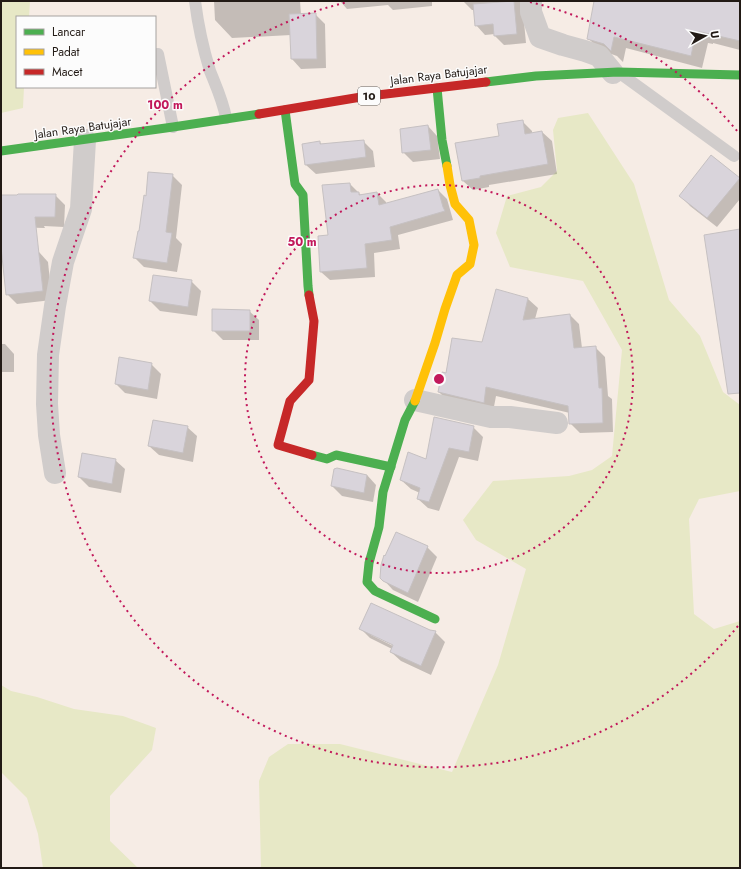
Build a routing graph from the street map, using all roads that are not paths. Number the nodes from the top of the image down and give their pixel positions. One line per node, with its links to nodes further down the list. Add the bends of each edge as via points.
1 (195, 1): 8 (lane, via 200,33)
2 (531, 1): 4 (street, via 531,12 540,37 599,56)
3 (158, 54): 9 (lane)
4 (615, 72): 5 (main road, Jalan Raya Batujajar / 10); 6 (main road, Jalan Raya Batujajar / 10, via 536,76); 12 (lane)
5 (740, 75)
6 (437, 88): 7 (main road, Jalan Raya Batujajar / 10, via 361,97); 13 (main road, via 450,185 455,204 469,220 474,245 470,264 457,275)
7 (286, 110): 8 (main road, Jalan Raya Batujajar / 10); 15 (main road, via 295,184 303,195 308,286 314,321 309,380 290,401 278,445 327,459 336,455)
8 (226, 118): 9 (main road, Jalan Raya Batujajar / 10)
9 (174, 127): 10 (main road, Jalan Raya Batujajar / 10)
10 (84, 140): 11 (main road, Jalan Raya Batujajar / 10); 16 (street, via 81,209 63,262 48,355 47,404)
11 (1, 150)
12 (734, 156)
13 (415, 400): 14 (street, via 491,417); 15 (main road, via 405,420)
14 (557, 422)
15 (391, 467): 17 (main road, via 383,492 379,527 369,563 367,582 375,591)
16 (55, 473)
17 (435, 619)

